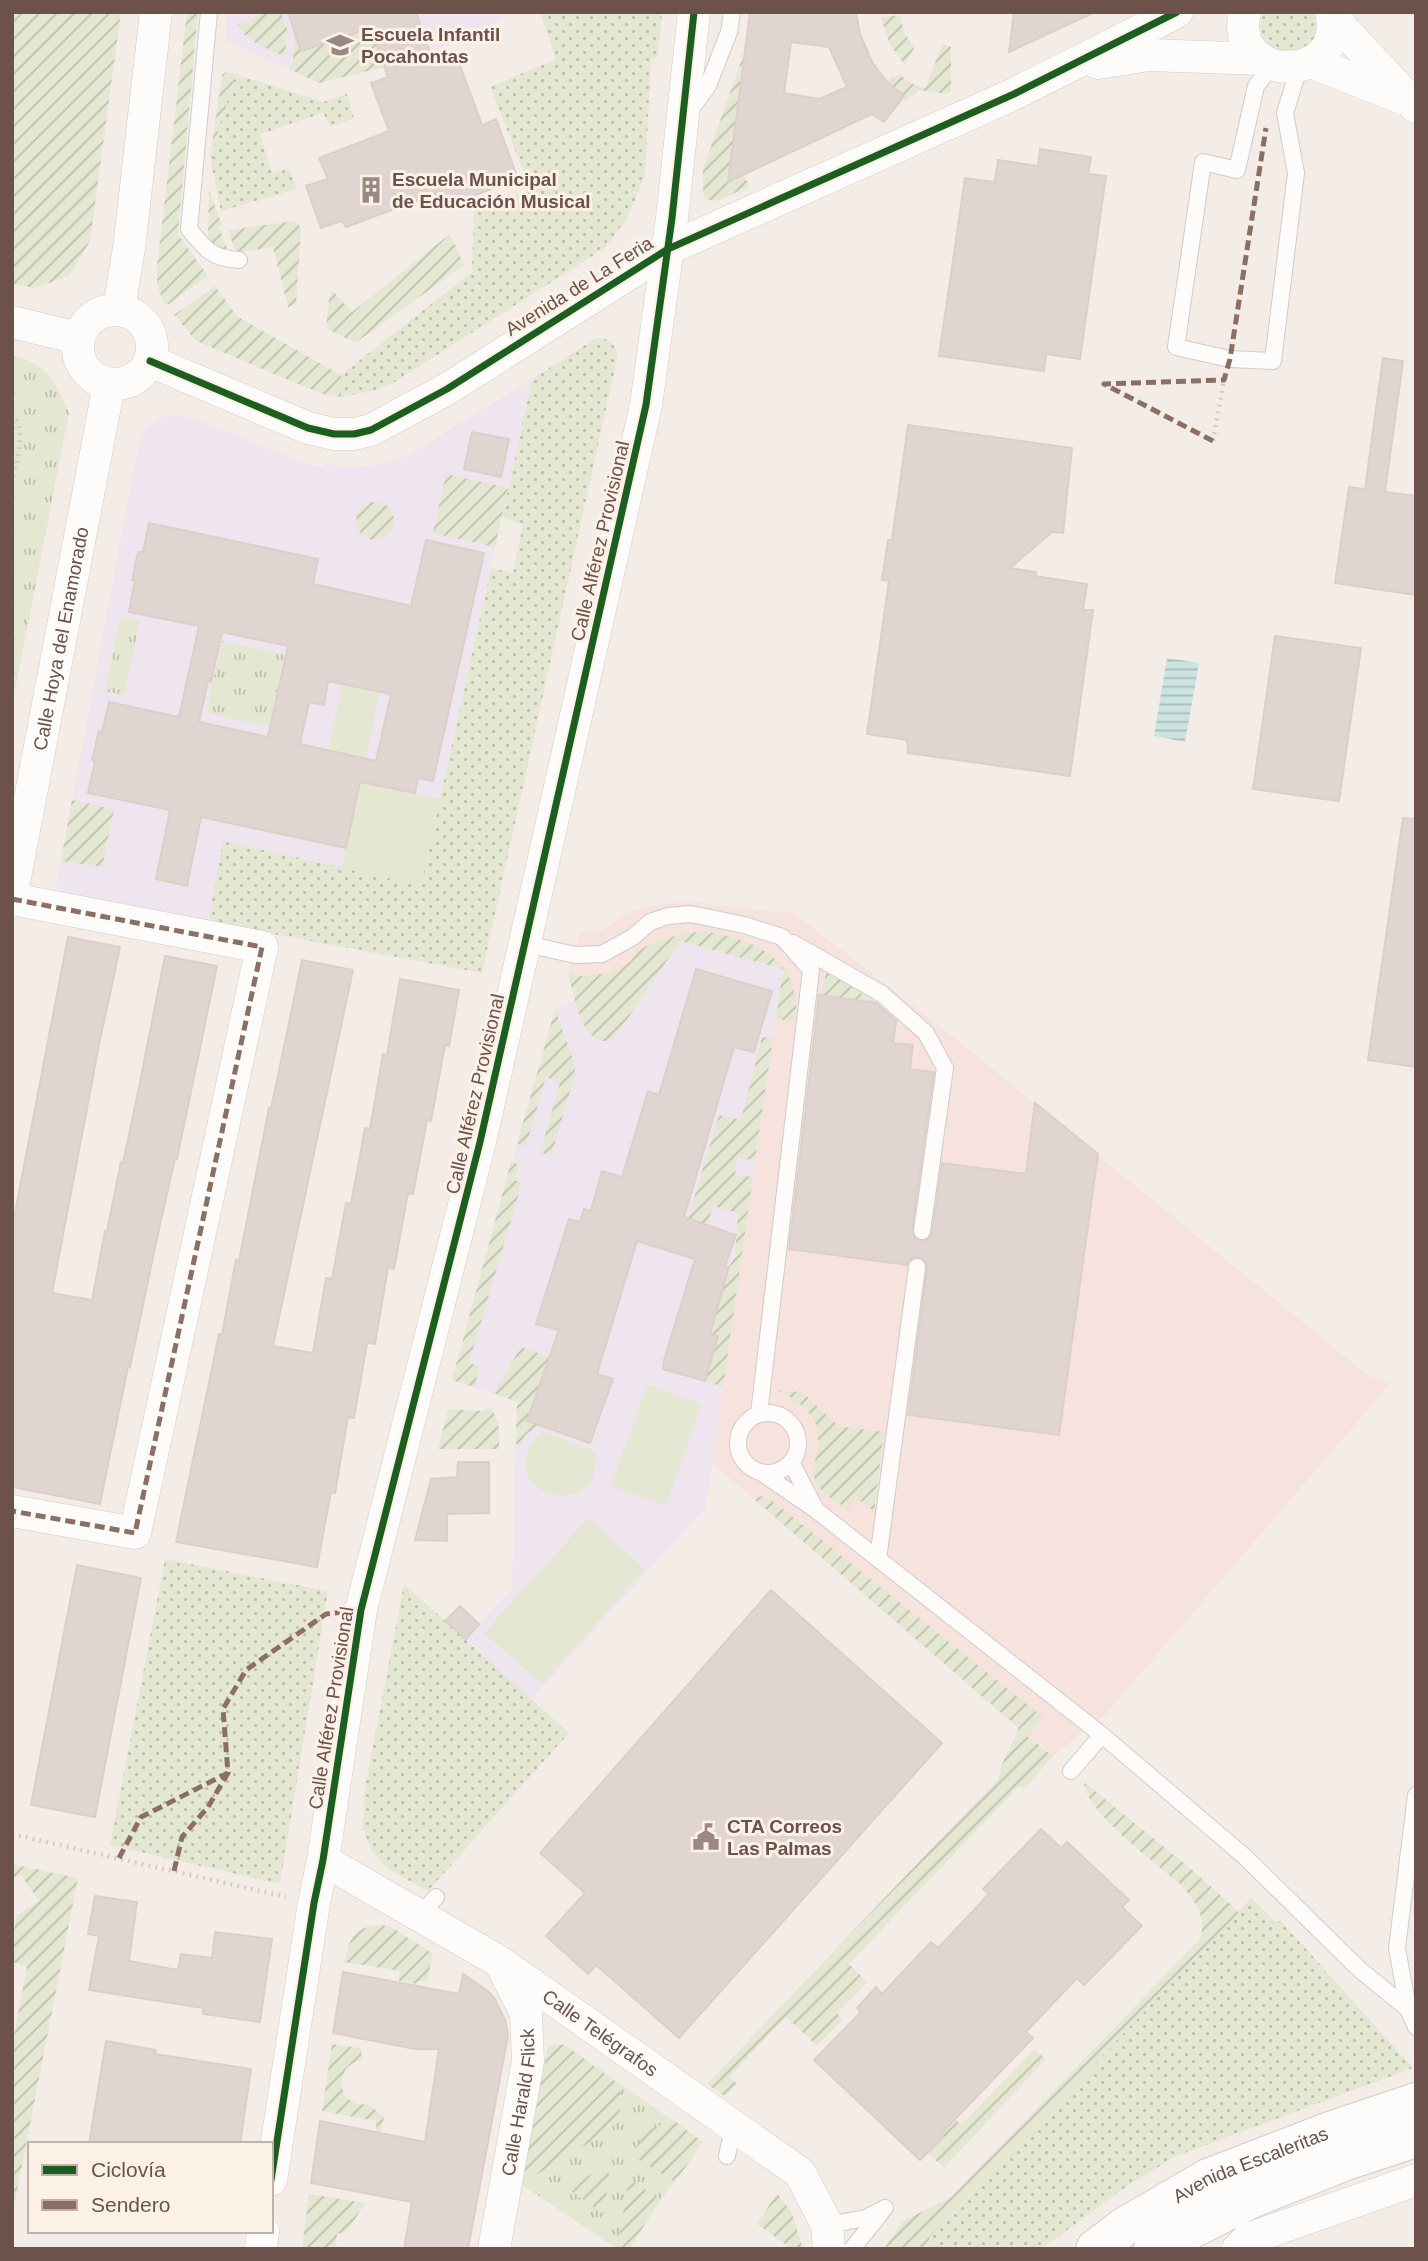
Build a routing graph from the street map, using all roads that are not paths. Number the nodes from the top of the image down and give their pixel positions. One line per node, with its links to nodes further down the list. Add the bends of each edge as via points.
1 (156, 12): 14 (street)
2 (209, 12): 13 (lane, via 189,229 209,252 223,260)
3 (694, 12): 11 (street, Calle Alférez Provisional)
4 (732, 12): 11 (lane, via 708,86)
5 (1177, 12): 9 (street, Avenida de La Feria)
6 (1245, 12): 8 (street, via 1245,36 1251,50)
7 (1332, 15): 8 (street, via 1329,43 1321,54); 10 (street, Avenida de La Feria)
8 (1285, 64): 8 (lane, via 1256,86 1237,170 1203,162 1176,347 1230,359 1273,362 1296,173 1284,113); 9 (street, Avenida de La Feria, via 1149,55); 10 (street, Avenida de La Feria)
9 (1071, 67): 12 (street, Avenida de La Feria)
10 (1413, 104)
11 (682, 121): 12 (street, Calle Alférez Provisional)
12 (668, 249): 17 (street, Avenida de La Feria, via 447,389 371,430 354,434 308,428); 22 (street, Calle Alférez Provisional, via 646,405)
13 (239, 260)
14 (119, 309): 16 (street, via 101,311 86,322); 17 (street, via 135,315 148,328 153,344)
15 (12, 322): 16 (street)
16 (78, 338): 18 (street, via 78,359 90,376)
17 (150, 362): 18 (street, via 126,383)
18 (109, 385): 19 (street, Calle Hoya del Enamorado)
19 (12, 893)
20 (12, 899): 31 (street, via 262,947 135,1533)
21 (782, 937): 22 (lane, via 691,914 650,922 602,954 575,956); 23 (lane); 24 (lane)
22 (526, 944): 36 (street, Calle Alférez Provisional, via 361,1610)
23 (826, 962): 24 (lane); 25 (lane, via 883,995 926,1033 945,1068)
24 (811, 970): 27 (lane)
25 (922, 1231)
26 (917, 1267): 32 (lane)
27 (759, 1414): 28 (lane, via 779,1415 794,1427 799,1446); 29 (lane, via 743,1426 737,1445 745,1463)
28 (791, 1462): 29 (lane, via 782,1470); 30 (lane)
29 (762, 1473): 30 (lane)
30 (816, 1510): 32 (lane)
31 (12, 1511)
32 (877, 1559): 33 (lane)
33 (1102, 1735): 34 (lane); 38 (lane, via 1244,1856 1359,1969)
34 (1071, 1771)
35 (1416, 1795): 38 (lane, via 1397,1948)
36 (323, 1860): 37 (street, Calle Telégrafos, via 428,1907); 42 (street, Calle Alférez Provisional)
37 (500, 1962): 45 (street, Calle Telégrafos, via 730,2142 800,2173); 46 (street, Calle Harald Flick, via 526,2013 528,2061 513,2187)
38 (1412, 2012): 39 (lane)
39 (1416, 2027)
40 (1416, 2102): 48 (street, Avenida Escaleritas, via 1208,2178)
41 (1416, 2138): 44 (street, Avenida Escaleritas)
42 (273, 2167)
43 (1416, 2180): 51 (street, via 1248,2239)
44 (1253, 2198): 49 (street, Avenida Escaleritas); 50 (street)
45 (828, 2237): 47 (lane, via 885,2208)
46 (494, 2249)
47 (852, 2249)
48 (1095, 2249)
49 (1153, 2249)
50 (1193, 2249)
51 (1238, 2249)

